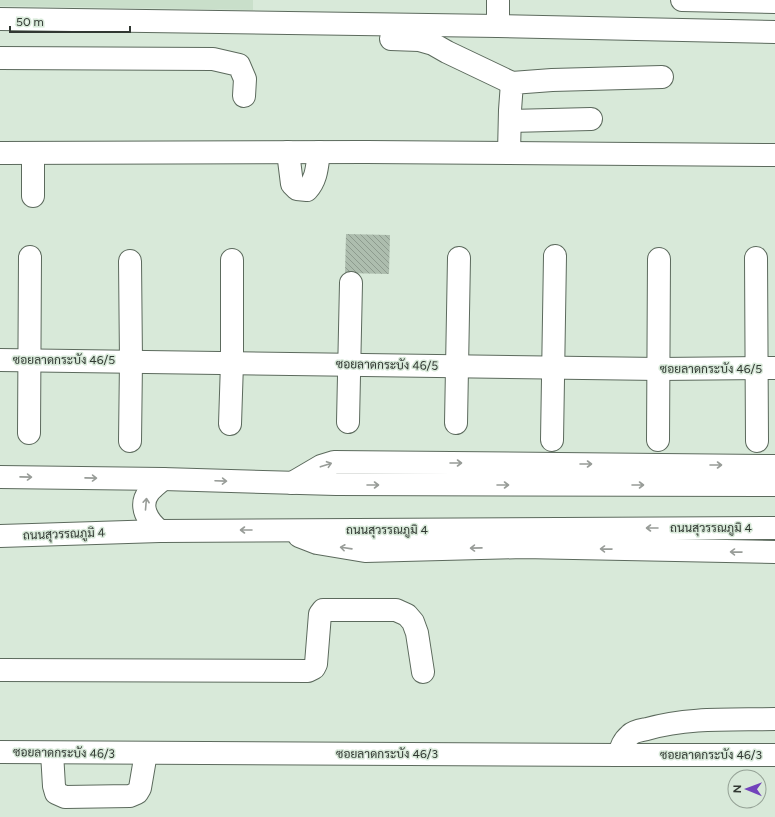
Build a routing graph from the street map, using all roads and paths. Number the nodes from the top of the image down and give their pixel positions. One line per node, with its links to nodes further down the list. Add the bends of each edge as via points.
1 (498, 0): 5 (street)
2 (682, 0): 3 (street)
3 (775, 2)
4 (0, 19): 5 (street)
5 (498, 26): 6 (street)
6 (775, 32)
7 (0, 34): 10 (street, via 419,40 433,44)
8 (0, 58): 11 (street, via 213,60 239,65 244,79)
9 (662, 77): 10 (street)
10 (512, 83): 13 (street)
11 (244, 96)
12 (591, 119): 13 (street)
13 (510, 121): 18 (street)
14 (288, 152): 15 (street); 15 (street, via 292,184 297,189 307,190 316,176); 17 (street)
15 (319, 152): 18 (street)
16 (0, 153): 17 (street)
17 (33, 153): 20 (street)
18 (509, 153): 19 (street)
19 (775, 155)
20 (33, 196)
21 (555, 256): 35 (street)
22 (30, 257): 30 (street)
23 (459, 258): 34 (street)
24 (756, 258): 36 (street)
25 (659, 259): 37 (street)
26 (232, 260): 32 (street)
27 (130, 261): 31 (street)
28 (351, 283): 33 (street)
29 (0, 360): 30 (street, ซอยลาดกระบัง 46/5)
30 (30, 360): 31 (street, ซอยลาดกระบัง 46/5); 41 (street)
31 (131, 361): 32 (street, ซอยลาดกระบัง 46/5); 44 (street)
32 (232, 363): 33 (street, ซอยลาดกระบัง 46/5); 40 (street)
33 (349, 364): 34 (street, ซอยลาดกระบัง 46/5); 38 (street)
34 (458, 366): 35 (street, ซอยลาดกระบัง 46/5); 39 (street)
35 (554, 367): 37 (street, ซอยลาดกระบัง 46/5); 42 (street)
36 (766, 368): 37 (street, ซอยลาดกระบัง 46/5); 45 (street)
37 (659, 369): 43 (street)
38 (348, 422)
39 (456, 423)
40 (230, 424)
41 (29, 433)
42 (552, 440)
43 (658, 440)
44 (130, 441)
45 (757, 441)
46 (775, 466): 49 (street, one-way to 46, via 321,466 334,462)
47 (0, 477): 48 (street, one-way to 48)
48 (163, 479): 49 (street, one-way to 49); 53 (street, one-way to 48, via 151,524 146,515 145,503 148,493)
49 (292, 483): 50 (street, one-way to 50)
50 (775, 485)
51 (775, 528): 52 (street, ถนนสุวรรณภูมิ 4, one-way to 52)
52 (286, 530): 53 (street, ถนนสุวรรณภูมิ 4, one-way to 53); 55 (street, one-way to 52, via 523,547 365,550 317,543)
53 (160, 531): 54 (street, ถนนสุวรรณภูมิ 4)
54 (0, 536)
55 (775, 552)
56 (0, 670): 57 (street, via 308,671 316,664 320,614 323,610 396,610 407,615 417,633)
57 (423, 672)
58 (775, 719): 62 (street, via 695,721 654,727 632,733 622,742)
59 (0, 752): 60 (street, ซอยลาดกระบัง 46/3)
60 (52, 753): 61 (street, ซอยลาดกระบัง 46/3); 61 (street, via 56,793 65,797 137,794)
61 (146, 753): 62 (street, ซอยลาดกระบัง 46/3)
62 (619, 755): 63 (street, ซอยลาดกระบัง 46/3)
63 (775, 755)

